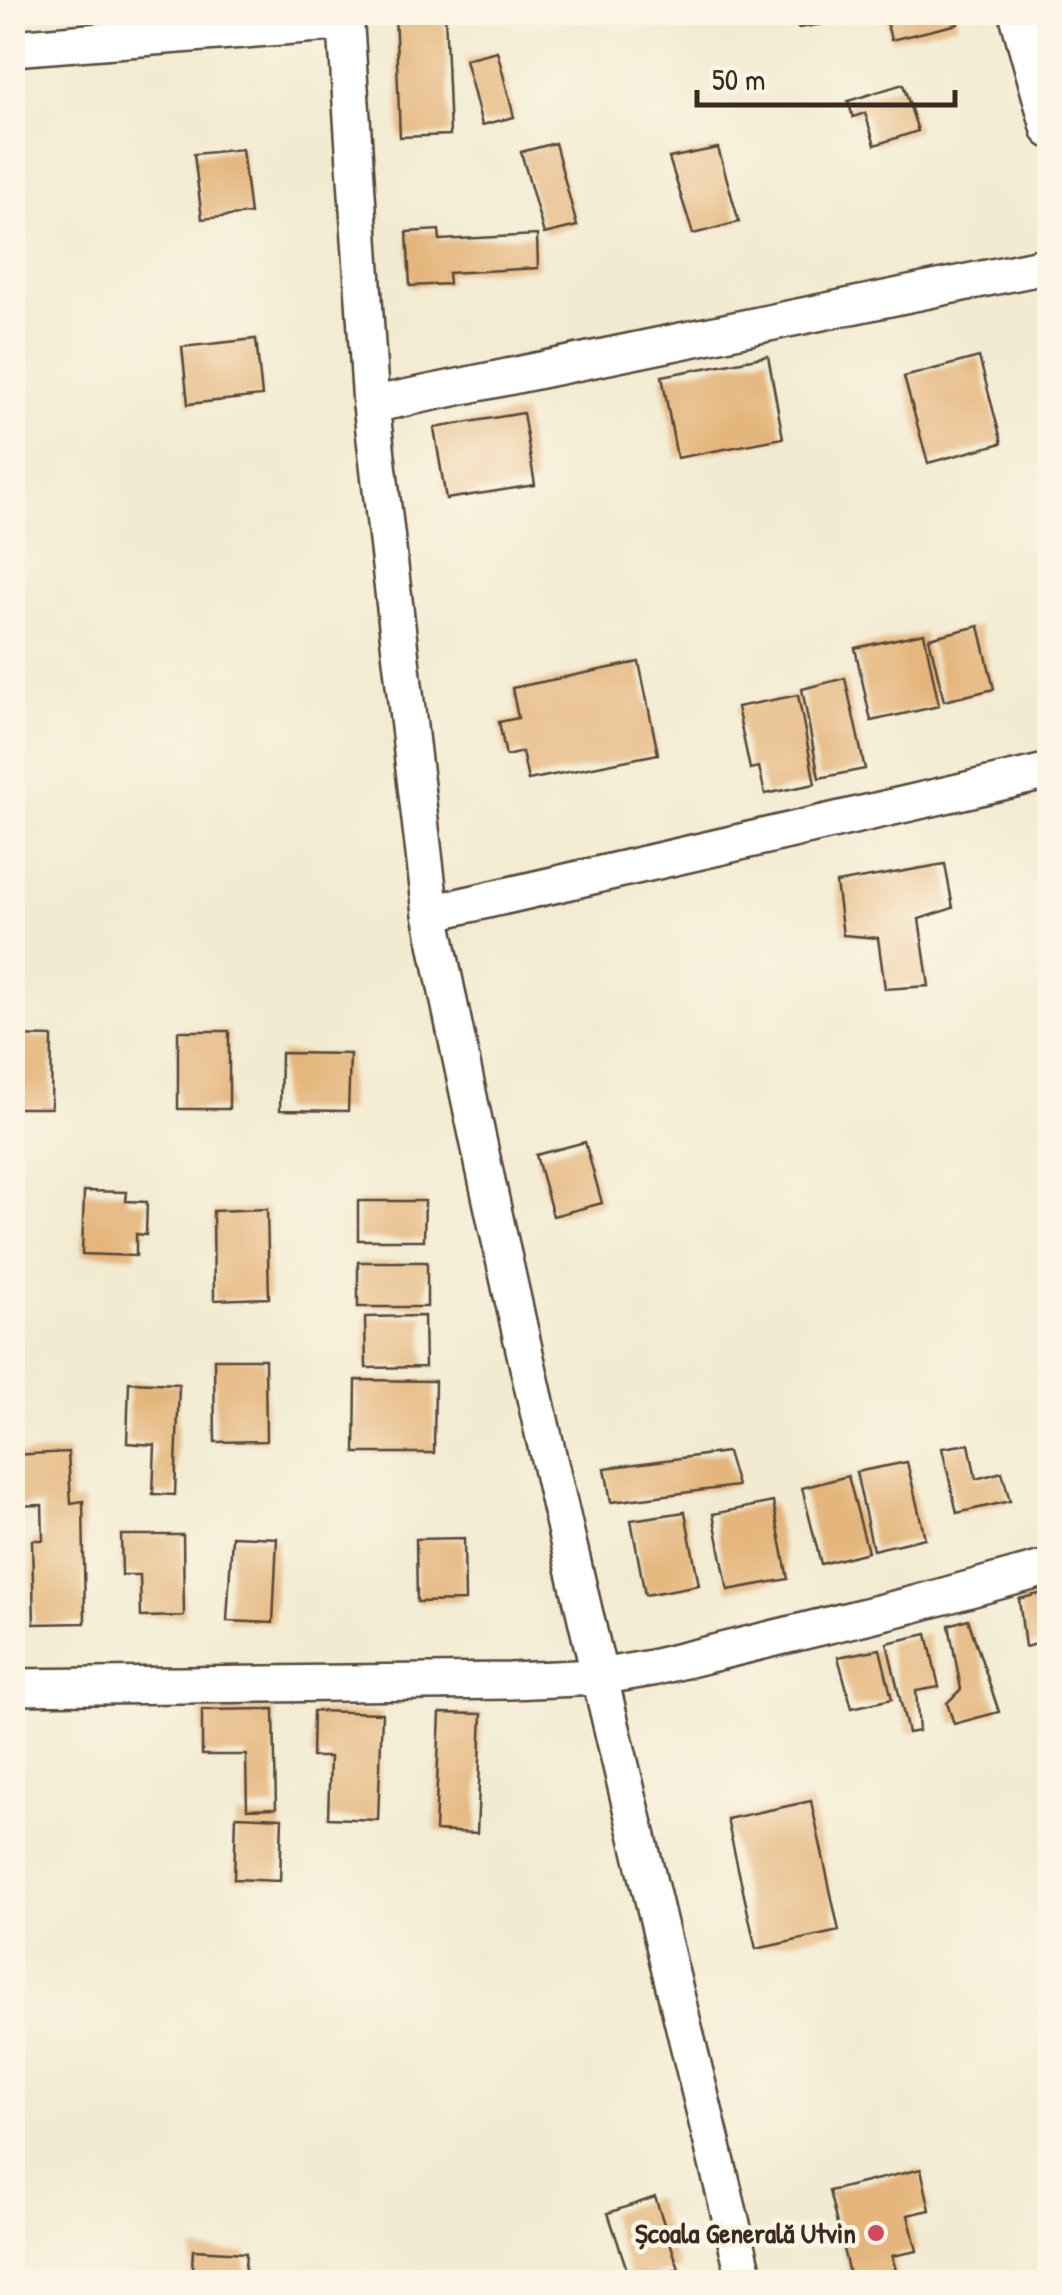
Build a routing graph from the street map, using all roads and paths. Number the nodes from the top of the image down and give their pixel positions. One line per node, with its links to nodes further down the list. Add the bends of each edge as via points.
1 (1017, 12): 4 (street)
2 (345, 17): 3 (street); 6 (street)
3 (12, 48)
4 (1050, 130)
5 (1050, 265): 6 (street)
6 (371, 405): 8 (street)
7 (1050, 770): 8 (street)
8 (431, 913): 10 (street)
9 (1050, 1567): 10 (street)
10 (599, 1677): 11 (street); 12 (street)
11 (12, 1687)
12 (746, 2282)

